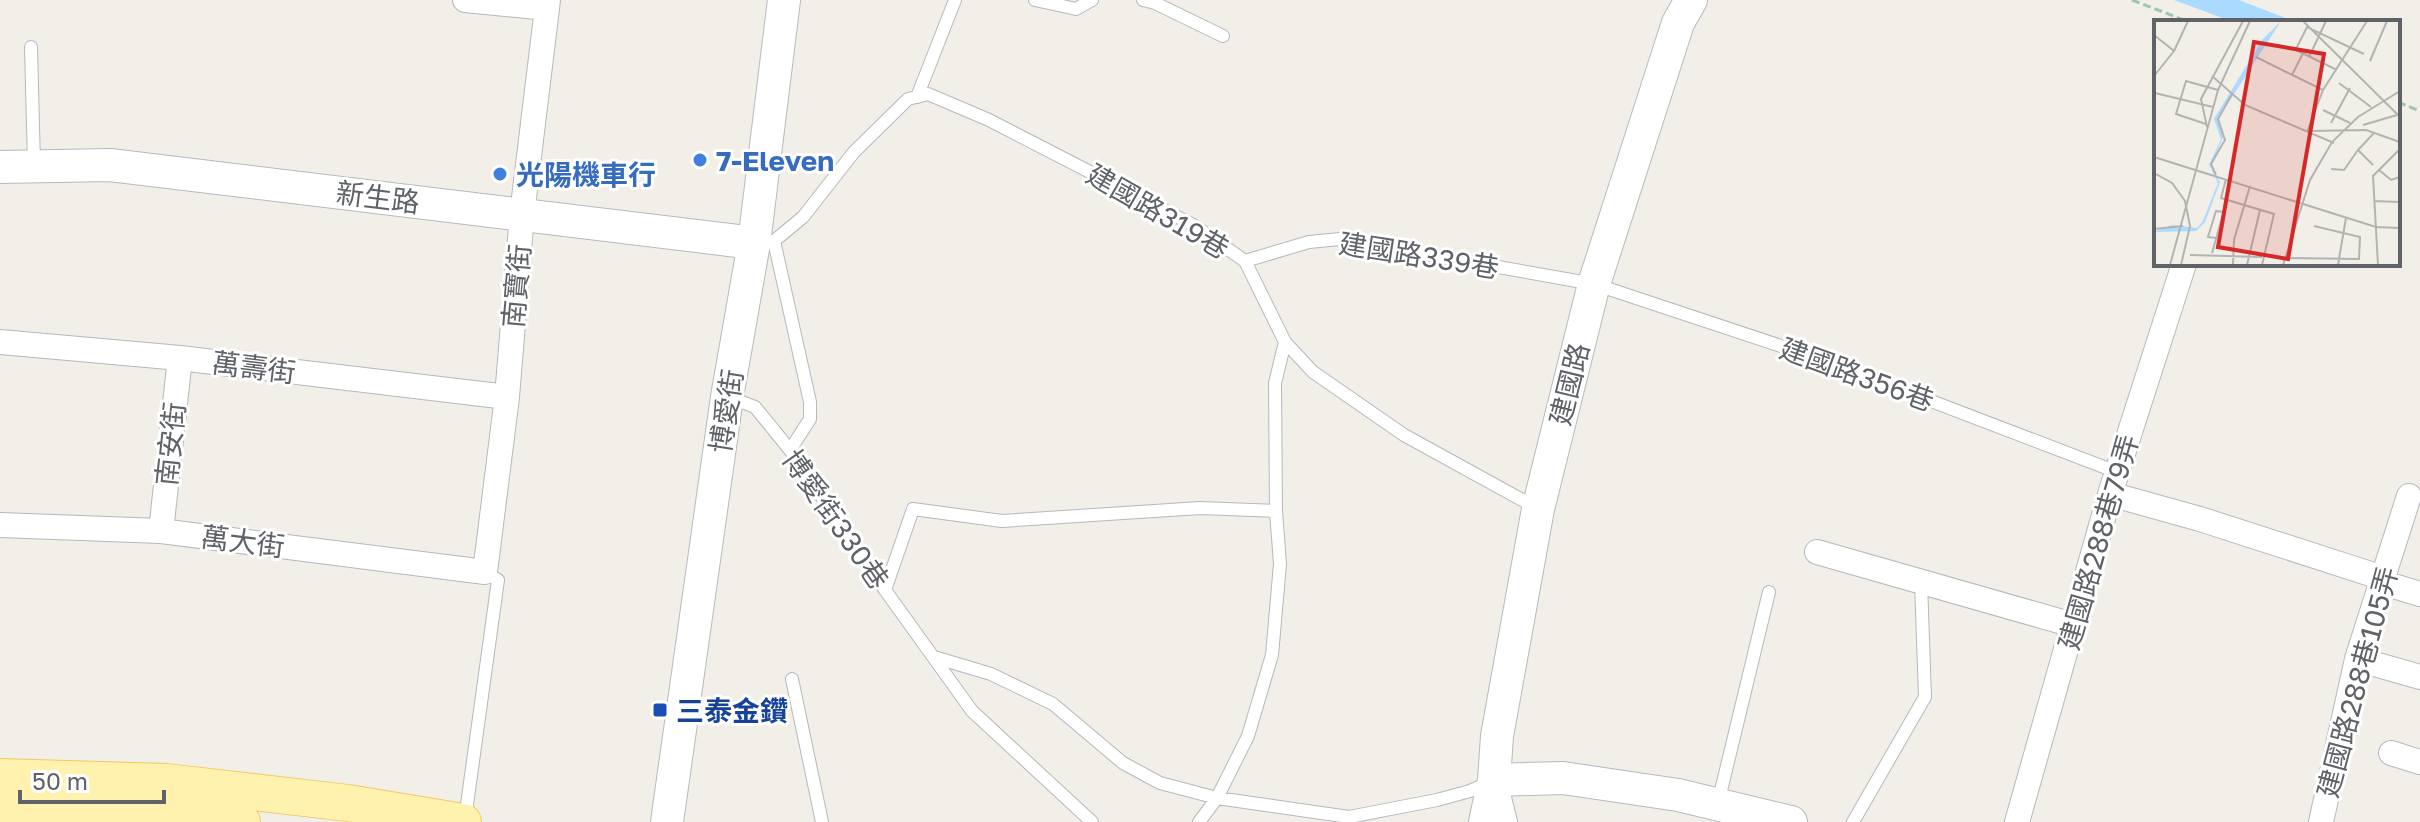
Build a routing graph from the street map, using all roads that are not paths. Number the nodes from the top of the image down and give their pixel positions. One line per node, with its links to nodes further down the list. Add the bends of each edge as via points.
1 (465, 0): 8 (street)
2 (784, 0): 15 (street, 博愛街)
3 (955, 0): 11 (lane)
4 (1035, 0): 5 (lane, via 1076,9)
5 (1092, 0)
6 (1143, 0): 9 (lane)
7 (1691, 0): 18 (street, 建國路, via 1678,23)
8 (547, 4): 14 (street, 南寶街)
9 (1223, 36)
10 (31, 47): 12 (lane)
11 (917, 97): 15 (lane, via 908,99 854,152 803,217); 16 (lane, 建國路319巷, via 928,94 989,120 1195,226)
12 (34, 166): 13 (street, 新生路); 14 (street, 新生路, via 110,165)
13 (0, 167)
14 (522, 214): 15 (street, 新生路); 22 (street, 南寶街)
15 (764, 242): 23 (street, 博愛街); 24 (lane, via 810,402 810,419)
16 (1245, 261): 18 (lane, 建國路339巷, via 1309,242 1340,239); 20 (lane, 建國路319巷)
17 (2183, 266): 25 (street, 建國路288巷79弄)
18 (1594, 284): 25 (lane, 建國路356巷, via 1829,362); 27 (street, 建國路)
19 (0, 342): 21 (street, 萬壽街)
20 (1285, 342): 27 (lane, 建國路319巷, via 1313,372 1404,435); 28 (lane, via 1275,383)
21 (180, 358): 22 (street, 萬壽街); 30 (street, 南安街)
22 (507, 397): 32 (street, 南寶街)
23 (727, 397): 24 (lane, 博愛街330巷, via 755,407); 50 (street, 博愛街)
24 (790, 450): 35 (lane, 博愛街330巷)
25 (2113, 483): 34 (street, via 2200,519); 37 (street, 建國路288巷79弄)
26 (2416, 496): 34 (street, 建國路288巷105弄)
27 (1538, 509): 44 (street, 建國路, via 1497,736)
28 (1276, 511): 35 (lane, via 1200,508 1002,521 913,509); 45 (lane, via 1280,564 1272,655 1248,736)
29 (0, 525): 30 (street, 萬大街)
30 (161, 531): 32 (street, 萬大街)
31 (1817, 552): 33 (street)
32 (485, 572): 49 (lane, via 498,580)
33 (1921, 582): 37 (street); 57 (lane, via 1925,697)
34 (2400, 586): 39 (street, 建國路288巷105弄)
35 (885, 590): 38 (lane, 博愛街330巷)
36 (1769, 592): 47 (lane)
37 (2073, 625): 58 (street, 建國路288巷79弄)
38 (934, 657): 45 (lane, via 991,674 1053,704 1123,763 1160,783); 52 (lane, 博愛街330巷, via 972,711)
39 (2357, 659): 40 (street); 59 (street, 建國路288巷105弄)
40 (2420, 677)
41 (792, 679): 51 (lane)
42 (2391, 753): 43 (street)
43 (2420, 762)
44 (1494, 780): 45 (lane, via 1437,800 1349,817); 47 (street, via 1563,778); 54 (street, 建國路); 55 (street, 建國路)
45 (1217, 798): 53 (lane)
46 (3, 804): 48 (main road); 49 (main road, via 166,782)
47 (1717, 805): 56 (street)
48 (235, 821)
49 (464, 822)
50 (667, 822)
51 (822, 822)
52 (1092, 822)
53 (1199, 822)
54 (1485, 822)
55 (1505, 822)
56 (1791, 822)
57 (1853, 822)
58 (2017, 822)
59 (2321, 822)

